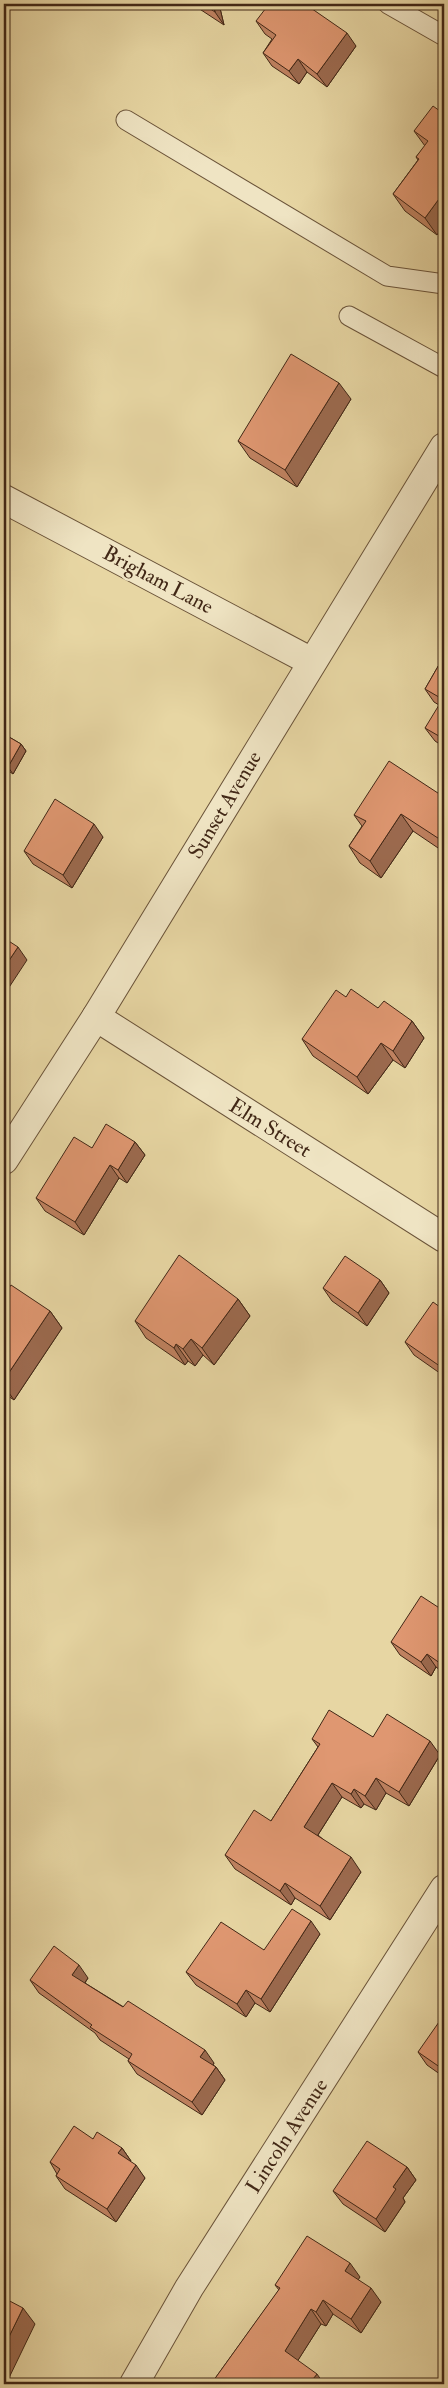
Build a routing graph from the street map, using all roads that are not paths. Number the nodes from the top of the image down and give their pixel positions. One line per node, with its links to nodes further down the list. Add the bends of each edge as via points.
1 (388, 4): 2 (lane)
2 (444, 36)
3 (126, 120): 4 (lane, via 387,276)
4 (444, 284)
5 (349, 316): 6 (lane)
6 (444, 368)
7 (444, 448): 9 (street, Sunset Avenue)
8 (4, 499): 9 (street, Brigham Lane)
9 (312, 662): 10 (street, Sunset Avenue)
10 (96, 1018): 11 (street, Sunset Avenue); 12 (street, Elm Street)
11 (4, 1160)
12 (444, 1238)
13 (444, 1889): 14 (street, Lincoln Avenue, via 189,2288)
14 (134, 2384)

